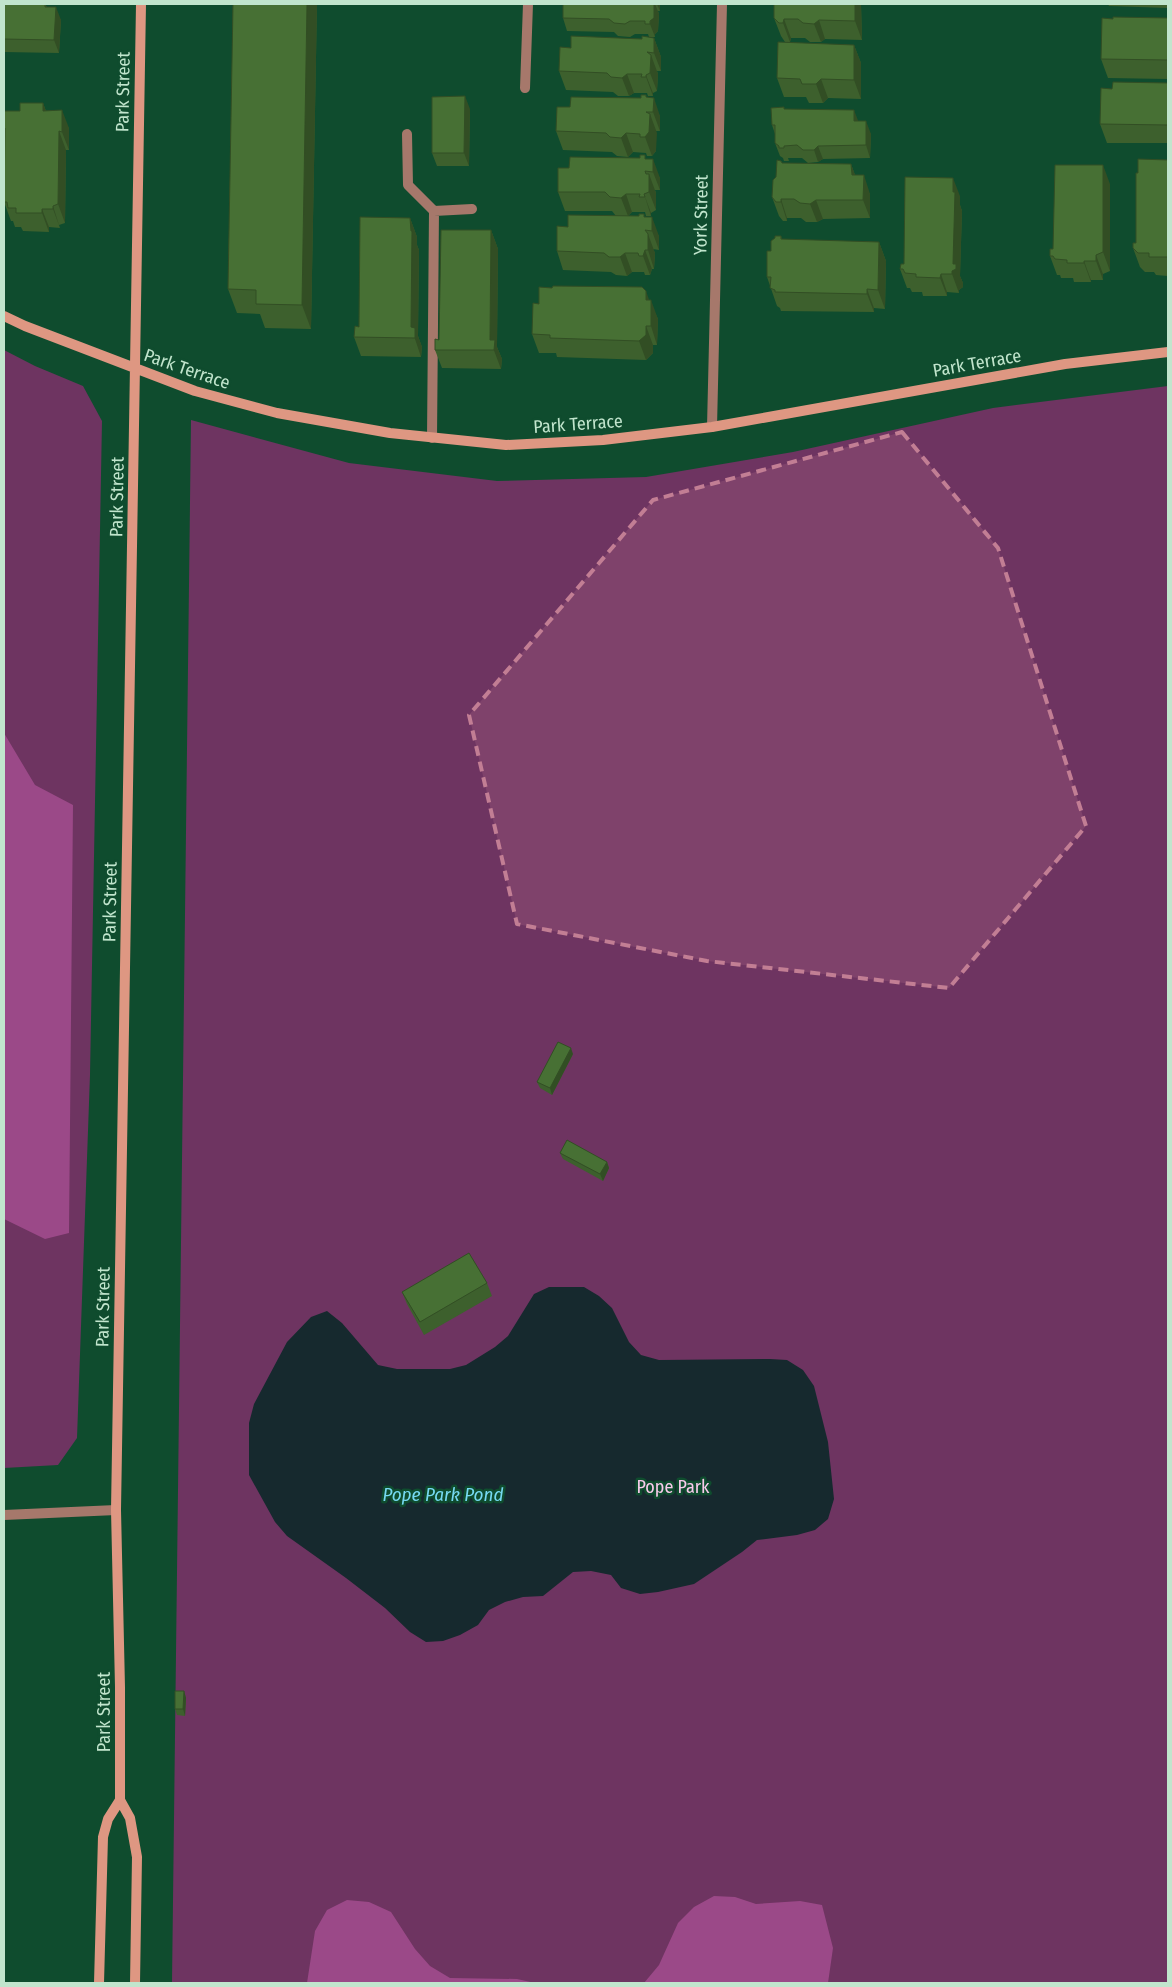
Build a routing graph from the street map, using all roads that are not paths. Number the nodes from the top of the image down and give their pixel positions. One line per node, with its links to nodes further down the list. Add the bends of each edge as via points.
1 (140, 4): 10 (main road, Park Street)
2 (528, 4): 4 (street)
3 (722, 4): 11 (street, York Street)
4 (525, 88)
5 (407, 134): 7 (street, via 408,185)
6 (472, 209): 7 (street)
7 (434, 211): 12 (street)
8 (4, 316): 10 (main road, Park Terrace)
9 (1168, 352): 11 (main road, Park Terrace, via 1065,364)
10 (135, 368): 12 (main road, Park Terrace, via 194,392 277,413 390,434); 13 (main road, Park Street)
11 (712, 427): 12 (main road, Park Terrace, via 603,440 506,445)
12 (432, 438)
13 (116, 1510): 14 (street); 15 (main road, Park Street)
14 (4, 1515)
15 (120, 1800): 16 (main road, via 108,1819 103,1837); 17 (main road, Park Street, via 130,1818 137,1857)
16 (99, 1983)
17 (135, 1983)

